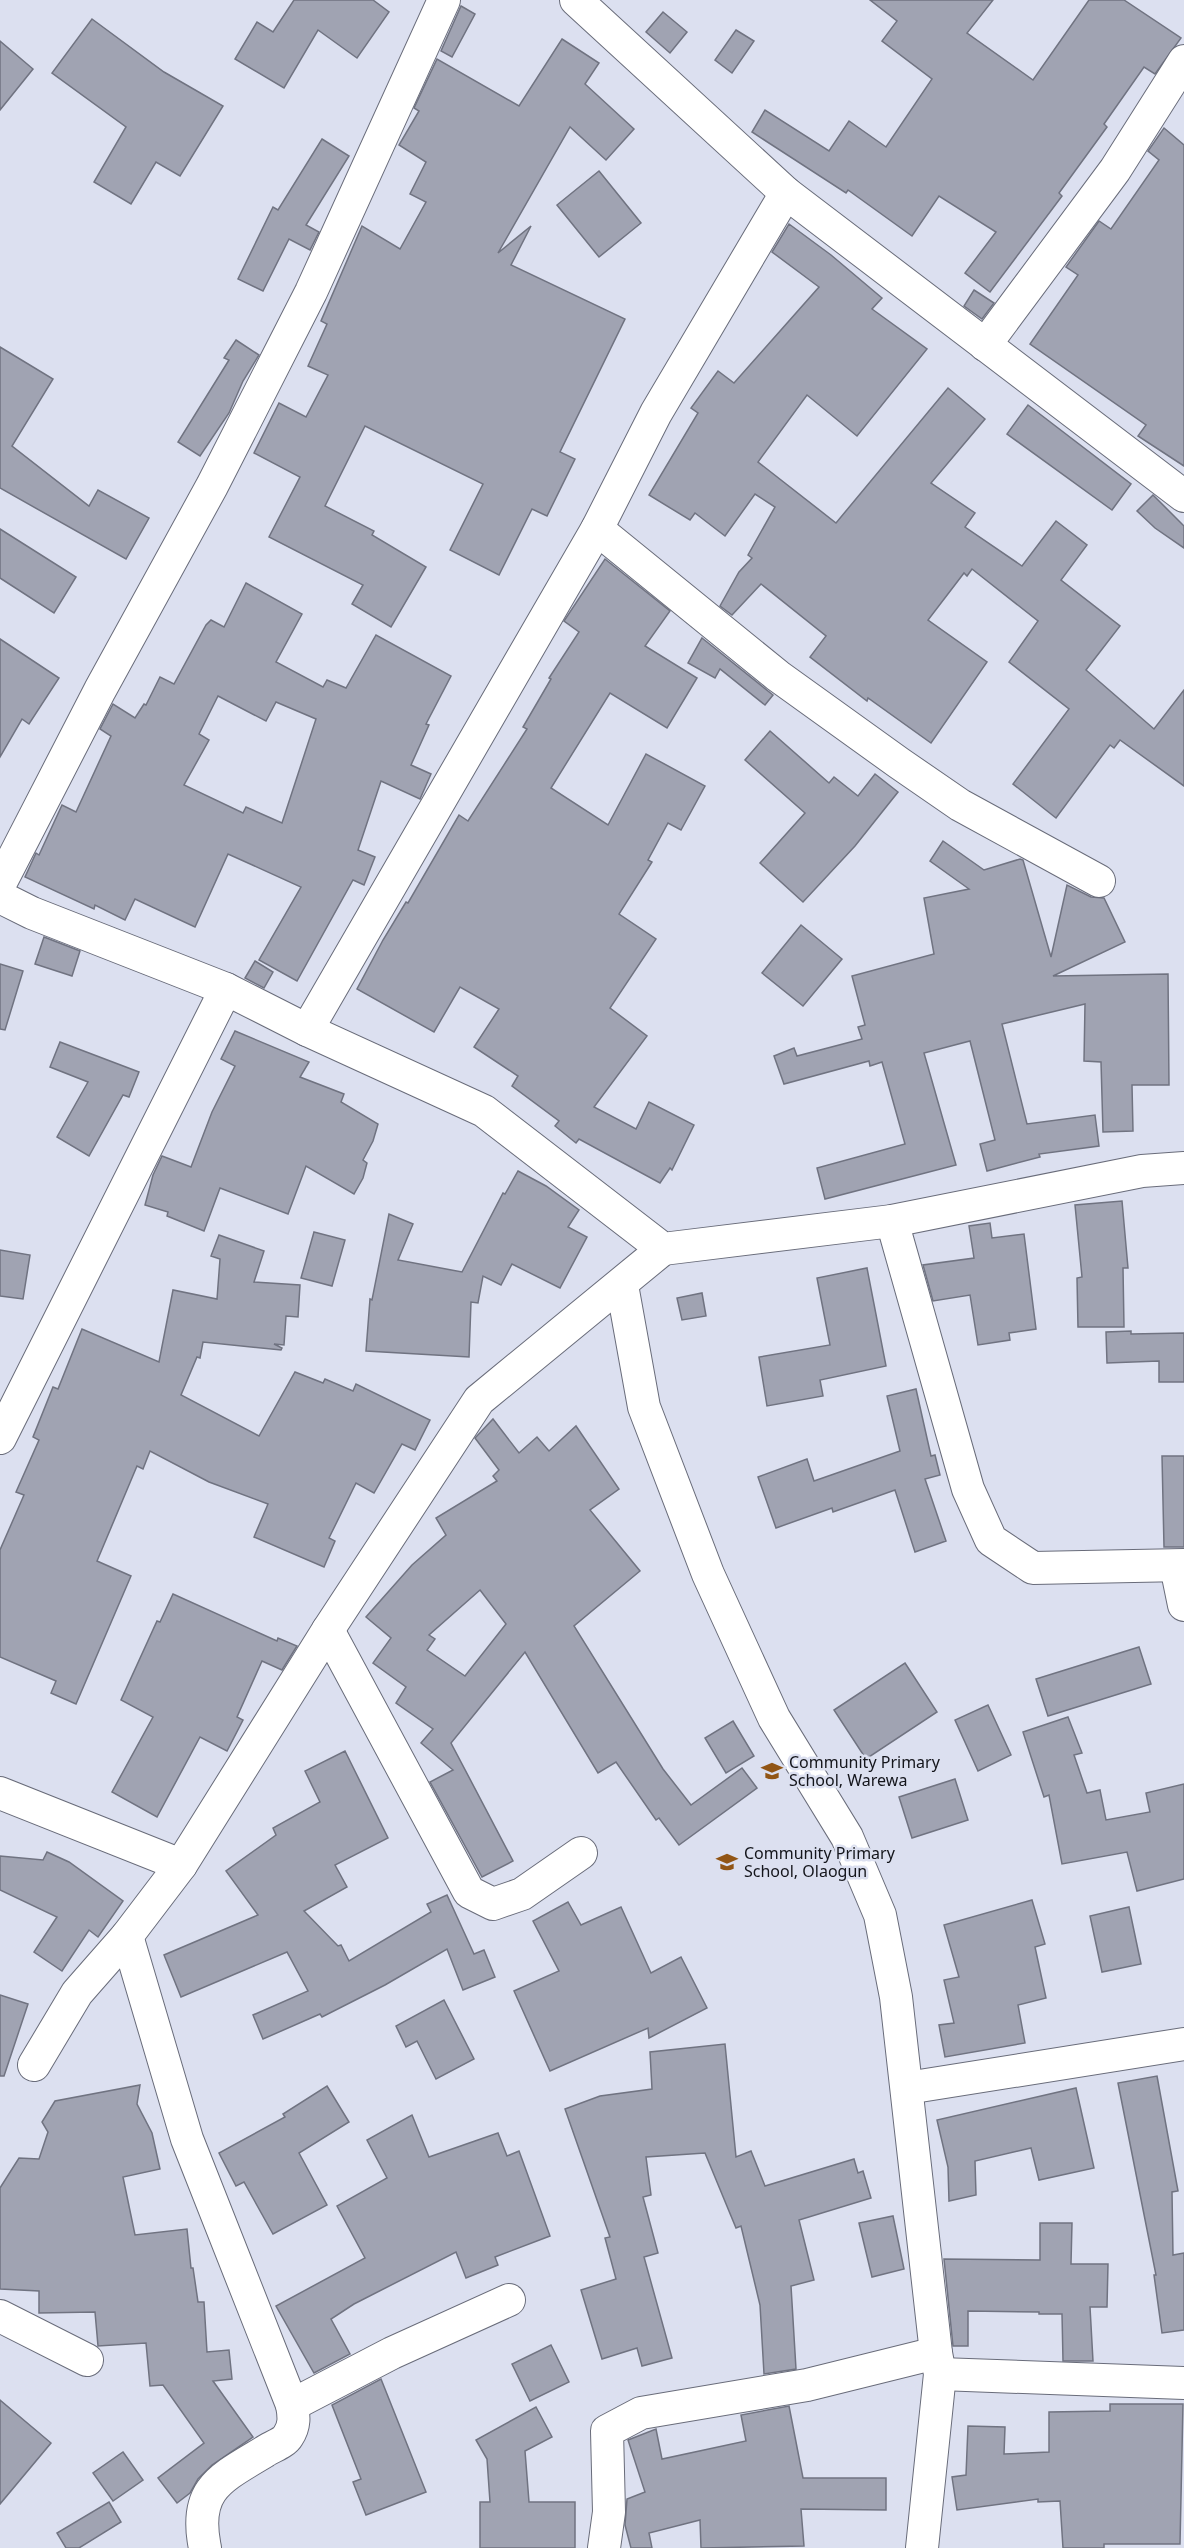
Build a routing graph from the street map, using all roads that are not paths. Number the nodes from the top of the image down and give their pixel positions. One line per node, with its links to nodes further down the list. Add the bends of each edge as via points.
1 (444, 0): 9 (street, via 311,292)
2 (576, 0): 4 (street)
3 (1184, 61): 5 (street, via 1115,170)
4 (786, 193): 5 (street); 7 (street, via 656,413)
5 (986, 345): 6 (street)
6 (1184, 496)
7 (597, 530): 8 (street, via 778,676 908,769 960,805); 12 (street)
8 (1099, 881)
9 (0, 884)
10 (0, 897): 11 (street)
11 (226, 989): 12 (street); 17 (street)
12 (307, 1030): 15 (street, via 484,1111)
13 (1184, 1168): 14 (street, via 1142,1170)
14 (892, 1221): 15 (street); 18 (street, via 968,1489 991,1540 1033,1568)
15 (663, 1249): 16 (street)
16 (622, 1285): 20 (street, via 478,1400); 27 (street, via 644,1407 708,1574 774,1718 847,1837 880,1915 897,1997)
17 (0, 1438)
18 (1180, 1565): 19 (street)
19 (1184, 1605)
20 (328, 1630): 22 (street, via 470,1892 493,1904 522,1894); 23 (street)
21 (0, 1792): 23 (street)
22 (581, 1853)
23 (181, 1865): 24 (street)
24 (127, 1936): 26 (street, via 77,1994); 33 (street, via 187,2139)
25 (1184, 2044): 27 (street)
26 (34, 2065)
27 (907, 2088): 31 (street)
28 (508, 2300): 33 (street, via 392,2353)
29 (0, 2316): 30 (street)
30 (87, 2360)
31 (938, 2363): 32 (street); 35 (street, via 640,2413 607,2431 609,2512); 36 (street)
32 (1184, 2383)
33 (292, 2405): 34 (street, via 294,2420 288,2438 214,2486 203,2504 200,2527)
34 (205, 2548)
35 (604, 2548)
36 (922, 2548)

